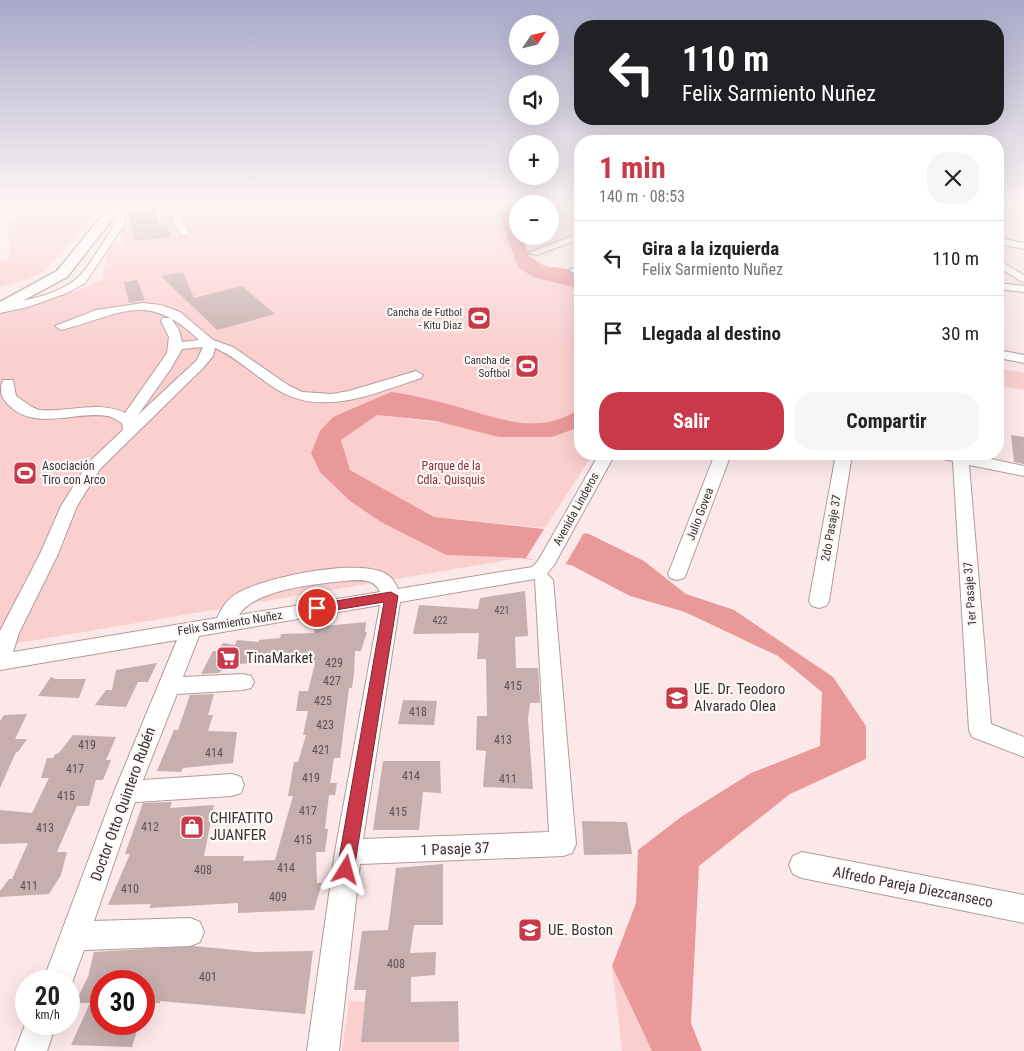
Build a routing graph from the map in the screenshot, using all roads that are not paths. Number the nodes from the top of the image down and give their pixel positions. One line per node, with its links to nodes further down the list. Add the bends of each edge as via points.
1 (67, 253): 9 (main road, via 50,272)
2 (78, 253): 11 (main road, via 62,274)
3 (100, 253): 11 (street, via 81,281 48,297)
4 (1004, 262): 6 (street)
5 (1004, 267): 7 (street)
6 (1024, 274)
7 (1024, 280)
8 (1004, 287): 10 (street)
9 (5, 289)
10 (1024, 289)
11 (0, 308)
12 (167, 321): 15 (street, via 174,332)
13 (61, 326): 14 (street, via 98,313 149,307 170,312)
14 (209, 343): 15 (street); 18 (street, via 225,348 285,390 301,396 335,397); 20 (street, via 207,357)
15 (176, 346): 20 (street, via 132,413)
16 (1004, 355): 17 (street)
17 (1024, 358)
18 (416, 375)
19 (8, 383): 20 (street, via 6,390 9,396 30,412 54,416 109,412)
20 (130, 425): 33 (street, via 94,466 69,506 9,633)
21 (603, 460): 27 (street, Avenida Linderos, via 570,516)
22 (721, 460): 28 (street, Julio Govea)
23 (843, 460): 30 (street, 2do Pasaje 37)
24 (960, 460): 36 (street, 1er Pasaje 37, via 980,730)
25 (977, 460): 26 (street)
26 (1024, 471)
27 (545, 572): 29 (street, Felix Sarmiento Nuñez); 39 (street, 1 Pasaje 37, via 563,844)
28 (677, 574)
29 (391, 596): 31 (street, Felix Sarmiento Nuñez); 31 (street, via 386,583 371,575 299,581 243,599 231,610); 39 (street)
30 (818, 601)
31 (225, 623): 32 (street, Felix Sarmiento Nuñez)
32 (192, 628): 33 (street, Felix Sarmiento Nuñez); 35 (street, Doctor Otto Quintero Rubén)
33 (0, 661)
34 (243, 682): 35 (street)
35 (168, 686): 38 (street, Doctor Otto Quintero Rubén)
36 (1024, 747)
37 (232, 785): 38 (street)
38 (126, 792): 43 (street, Doctor Otto Quintero Rubén)
39 (348, 852): 47 (street)
40 (802, 865): 41 (street, Alfredo Pareja Diezcanseco)
41 (1024, 909)
42 (190, 932): 43 (street)
43 (75, 936): 44 (street, Doctor Otto Quintero Rubén)
44 (62, 970)
45 (37, 1035): 46 (street)
46 (31, 1051)
47 (323, 1051)

